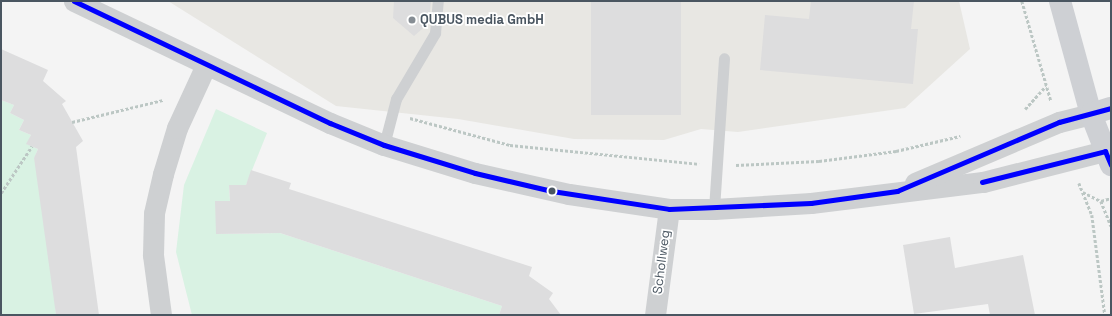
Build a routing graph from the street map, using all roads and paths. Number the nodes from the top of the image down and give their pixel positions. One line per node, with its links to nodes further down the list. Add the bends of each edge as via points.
1 (74, 1): 6 (street)
2 (438, 1): 11 (lane, via 435,32 396,99)
3 (1022, 1): 10 (path)
4 (1060, 1): 8 (main road)
5 (724, 58): 21 (lane)
6 (206, 65): 7 (street); 11 (street)
7 (193, 92): 9 (path); 23 (street, via 176,128 162,174 154,213 154,255)
8 (1101, 111): 10 (street); 13 (main road)
9 (72, 122)
10 (1059, 122): 15 (street)
11 (384, 145): 20 (street, via 475,173 552,191)
12 (32, 146): 17 (path)
13 (1109, 155): 14 (street)
14 (1071, 159): 15 (street, via 983,182); 16 (path)
15 (897, 191): 21 (street, via 811,203)
16 (1082, 191): 19 (path); 25 (path, via 1092,215)
17 (1, 193)
18 (1111, 198): 19 (path)
19 (1101, 201): 22 (path)
20 (669, 209): 21 (street); 24 (street, Schollweg)
21 (714, 209)
22 (1111, 226)
23 (161, 315)
24 (655, 315)
25 (1105, 315)

